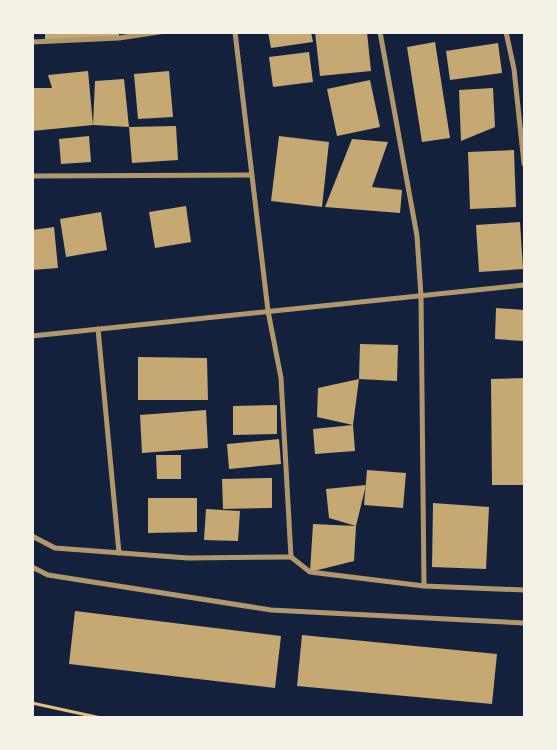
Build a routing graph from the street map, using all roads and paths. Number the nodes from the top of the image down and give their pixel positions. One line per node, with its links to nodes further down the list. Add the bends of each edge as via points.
1 (159, 32): 5 (street, via 119,38)
2 (235, 32): 7 (street)
3 (380, 32): 10 (street, via 417,236)
4 (506, 32): 6 (street, via 514,69)
5 (32, 42)
6 (524, 164)
7 (252, 175): 8 (street); 11 (street)
8 (32, 176)
9 (524, 285): 10 (street)
10 (421, 296): 11 (street); 18 (street)
11 (268, 312): 12 (street); 16 (street, via 282,378)
12 (98, 329): 13 (street); 15 (street)
13 (32, 336)
14 (32, 536): 15 (street, via 56,548)
15 (119, 553): 16 (street, via 188,558)
16 (291, 557): 18 (street, via 310,572)
17 (32, 568): 20 (street, via 48,575 271,610)
18 (424, 586): 19 (street)
19 (524, 590)
20 (524, 623)
21 (32, 703): 22 (path)
22 (101, 718)

